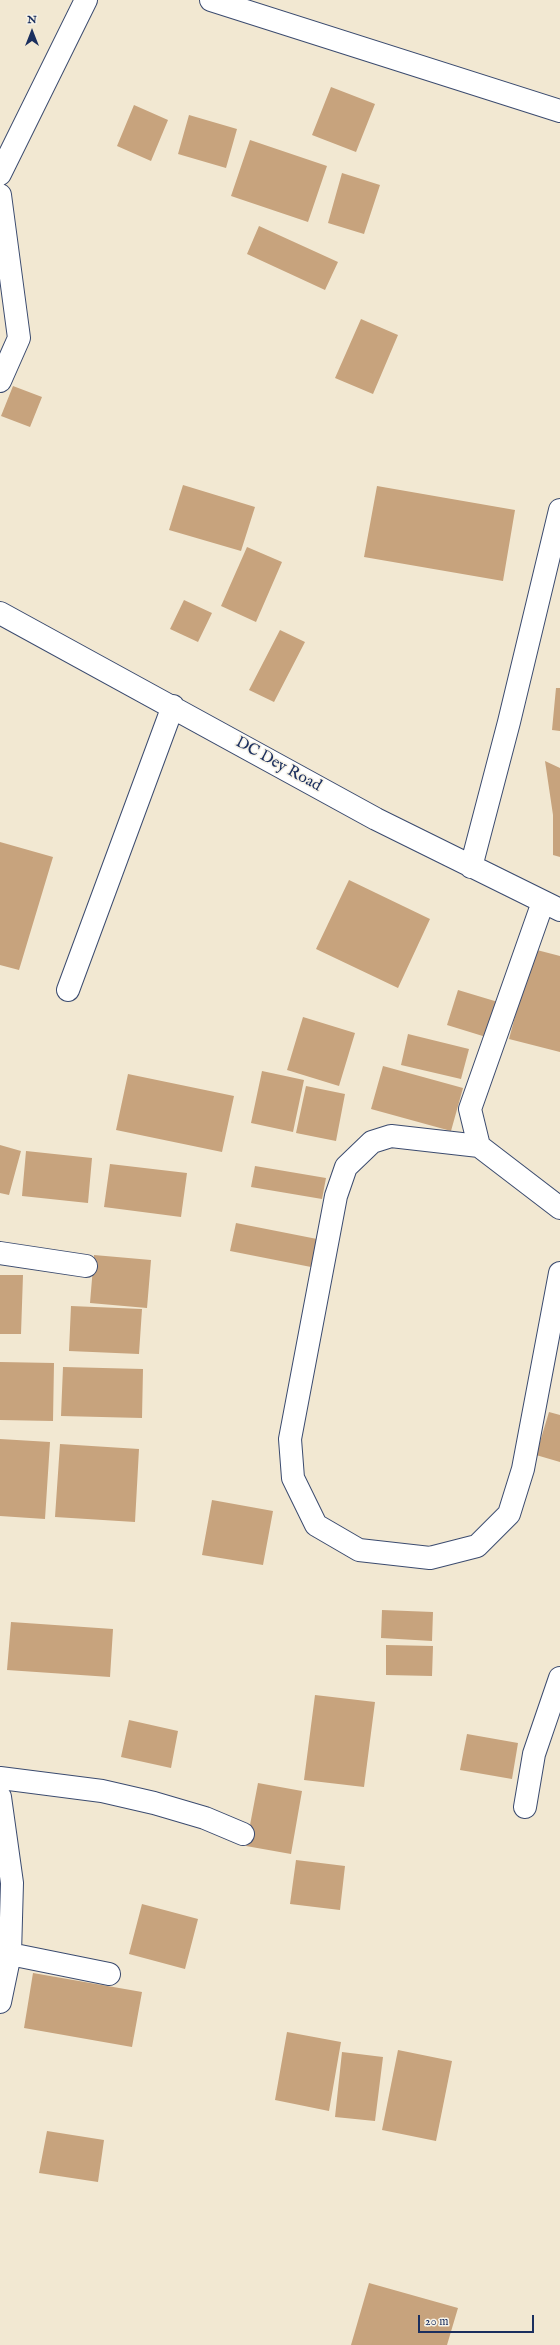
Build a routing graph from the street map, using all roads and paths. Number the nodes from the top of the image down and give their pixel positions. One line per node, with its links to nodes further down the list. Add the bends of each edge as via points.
1 (86, 0): 4 (street)
2 (211, 0): 3 (street)
3 (560, 111)
4 (0, 174)
5 (0, 195): 6 (street, via 19,338)
6 (0, 381)
7 (560, 510): 10 (street, via 510,722)
8 (0, 613): 9 (street, DC Dey Road)
9 (172, 706): 10 (street, DC Dey Road, via 376,820); 12 (street)
10 (471, 867): 11 (street, DC Dey Road)
11 (551, 906): 13 (street, via 470,1109)
12 (68, 990)
13 (479, 1146): 14 (street); 17 (street, via 391,1136 372,1142 346,1167 336,1196 290,1439 293,1478 316,1525 358,1550 430,1558 477,1546 509,1514 523,1470)
14 (560, 1208)
15 (0, 1252): 16 (street)
16 (86, 1266)
17 (560, 1273)
18 (560, 1678): 21 (street, via 534,1754)
19 (0, 1778): 22 (street, via 102,1791 205,1818)
20 (0, 1797): 23 (street, via 12,1883)
21 (525, 1807)
22 (243, 1834)
23 (10, 1954): 24 (street); 25 (street)
24 (109, 1974)
25 (0, 2002)

